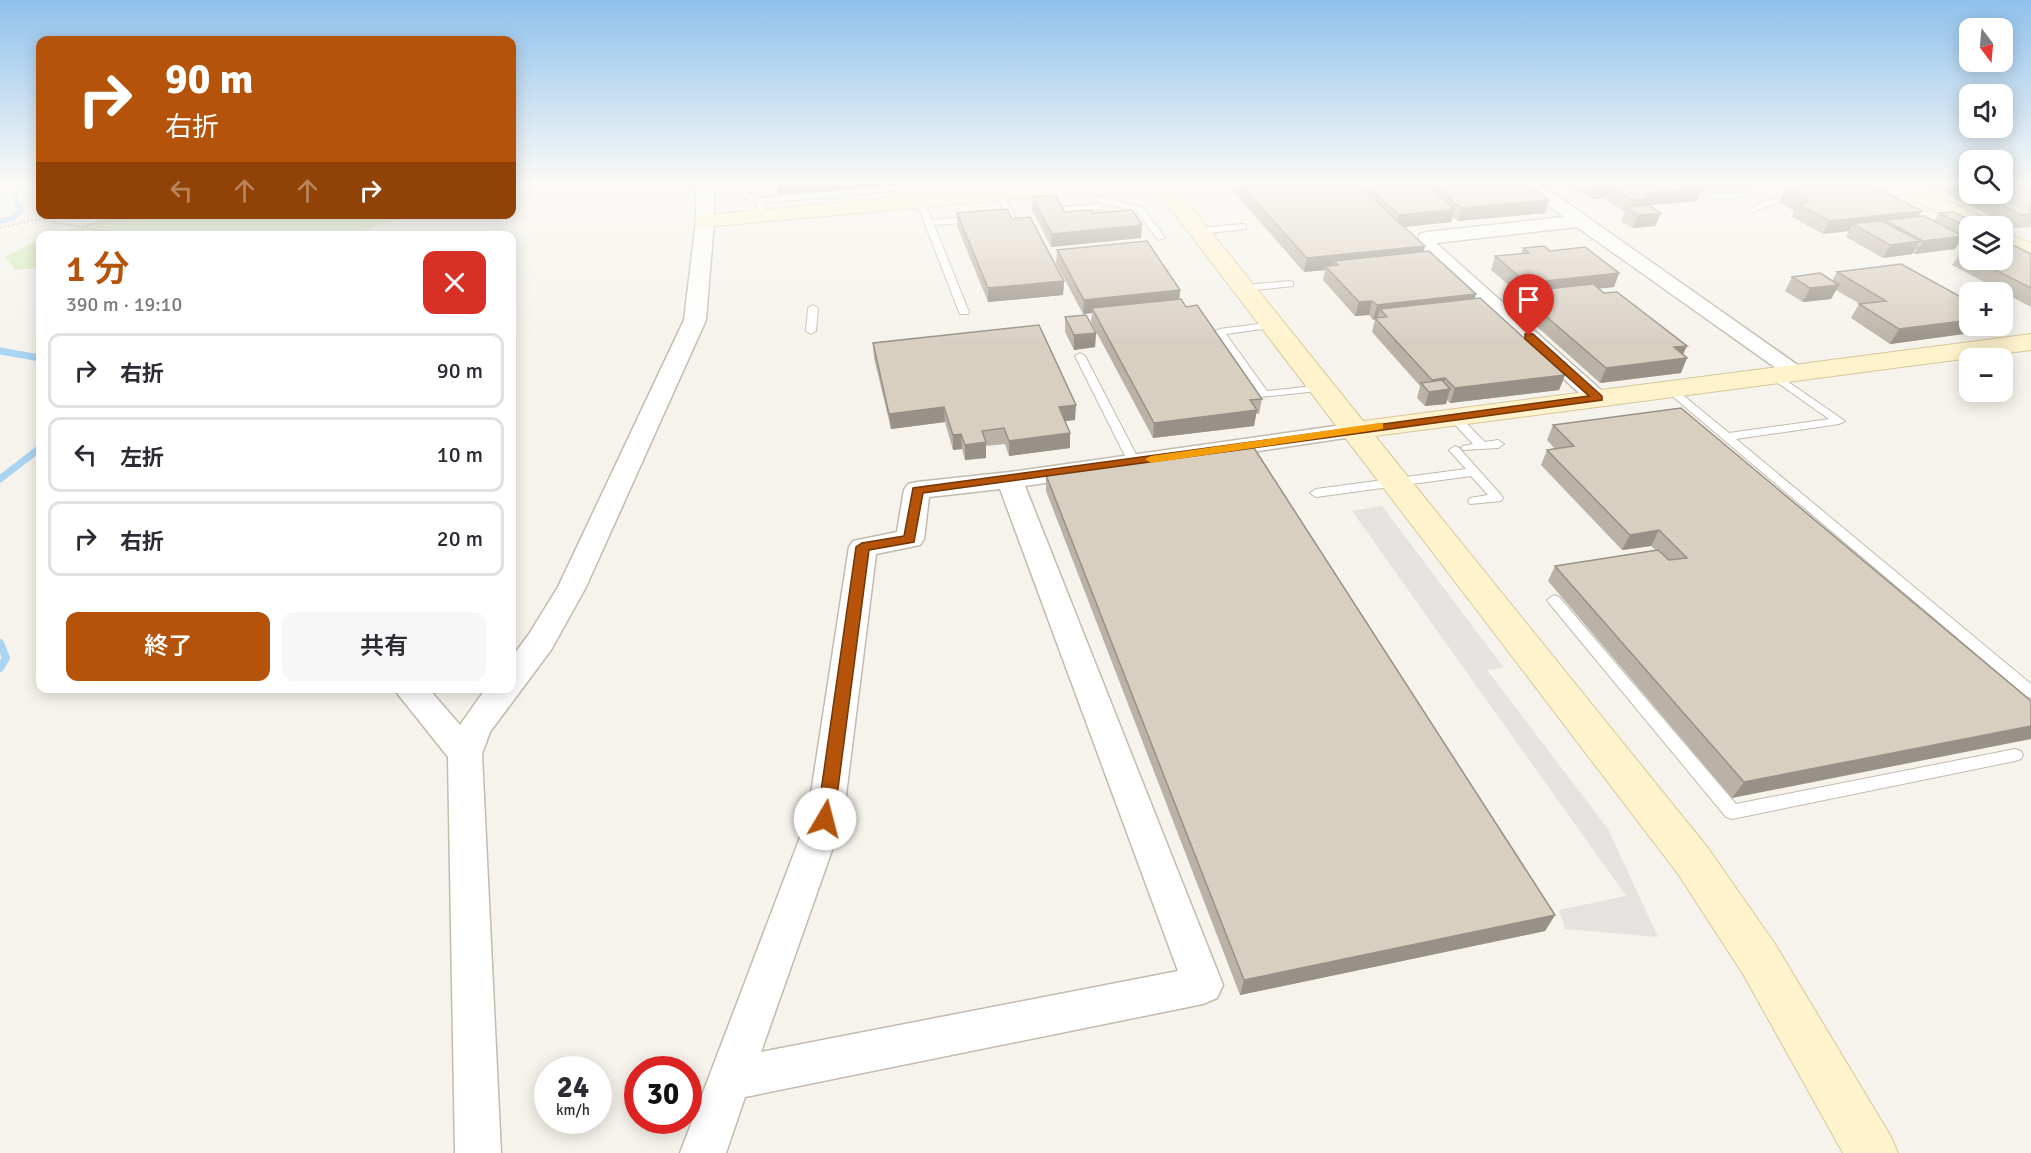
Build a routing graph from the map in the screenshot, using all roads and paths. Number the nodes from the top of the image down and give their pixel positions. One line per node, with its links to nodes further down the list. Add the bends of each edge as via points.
1 (703, 237): 32 (street, via 695,320 572,587)
2 (934, 237): 11 (lane)
3 (1204, 237): 9 (street)
4 (1438, 237): 19 (street, via 1427,238 1425,244)
5 (1599, 237): 16 (street)
6 (2013, 242): 7 (street)
7 (2031, 251)
8 (1290, 284): 9 (lane)
9 (1245, 288): 12 (street)
10 (813, 308): 13 (lane)
11 (964, 312)
12 (1274, 325): 17 (street); 17 (lane, via 1219,332 1264,396)
13 (811, 331)
14 (2031, 342): 16 (street)
15 (1080, 356): 25 (lane)
16 (1787, 375): 18 (street); 22 (lane, via 1839,421)
17 (1323, 388): 21 (street)
18 (1669, 389): 19 (street); 22 (lane)
19 (1598, 398): 20 (street)
20 (1454, 417): 21 (street); 24 (lane)
21 (1356, 430): 25 (street); 28 (street)
22 (1726, 437): 33 (lane)
23 (1498, 444): 24 (lane)
24 (1482, 446): 26 (lane, via 1461,449)
25 (1134, 462): 27 (street)
26 (1474, 472): 28 (lane); 30 (lane, via 1497,498)
27 (1010, 480): 38 (street, via 917,490 910,539 862,547 825,819); 38 (street, via 1203,985)
28 (1397, 482): 29 (lane); 41 (street, via 1693,861 1759,959)
29 (1316, 493)
30 (1474, 501)
31 (1554, 600): 37 (lane, via 1732,812)
32 (516, 674)
33 (2031, 692)
34 (413, 693): 36 (street)
35 (500, 693): 36 (street, via 475,727)
36 (465, 754): 39 (street)
37 (2015, 754)
38 (730, 1079): 40 (street)
39 (478, 1153)
40 (703, 1153)
41 (1872, 1153)

